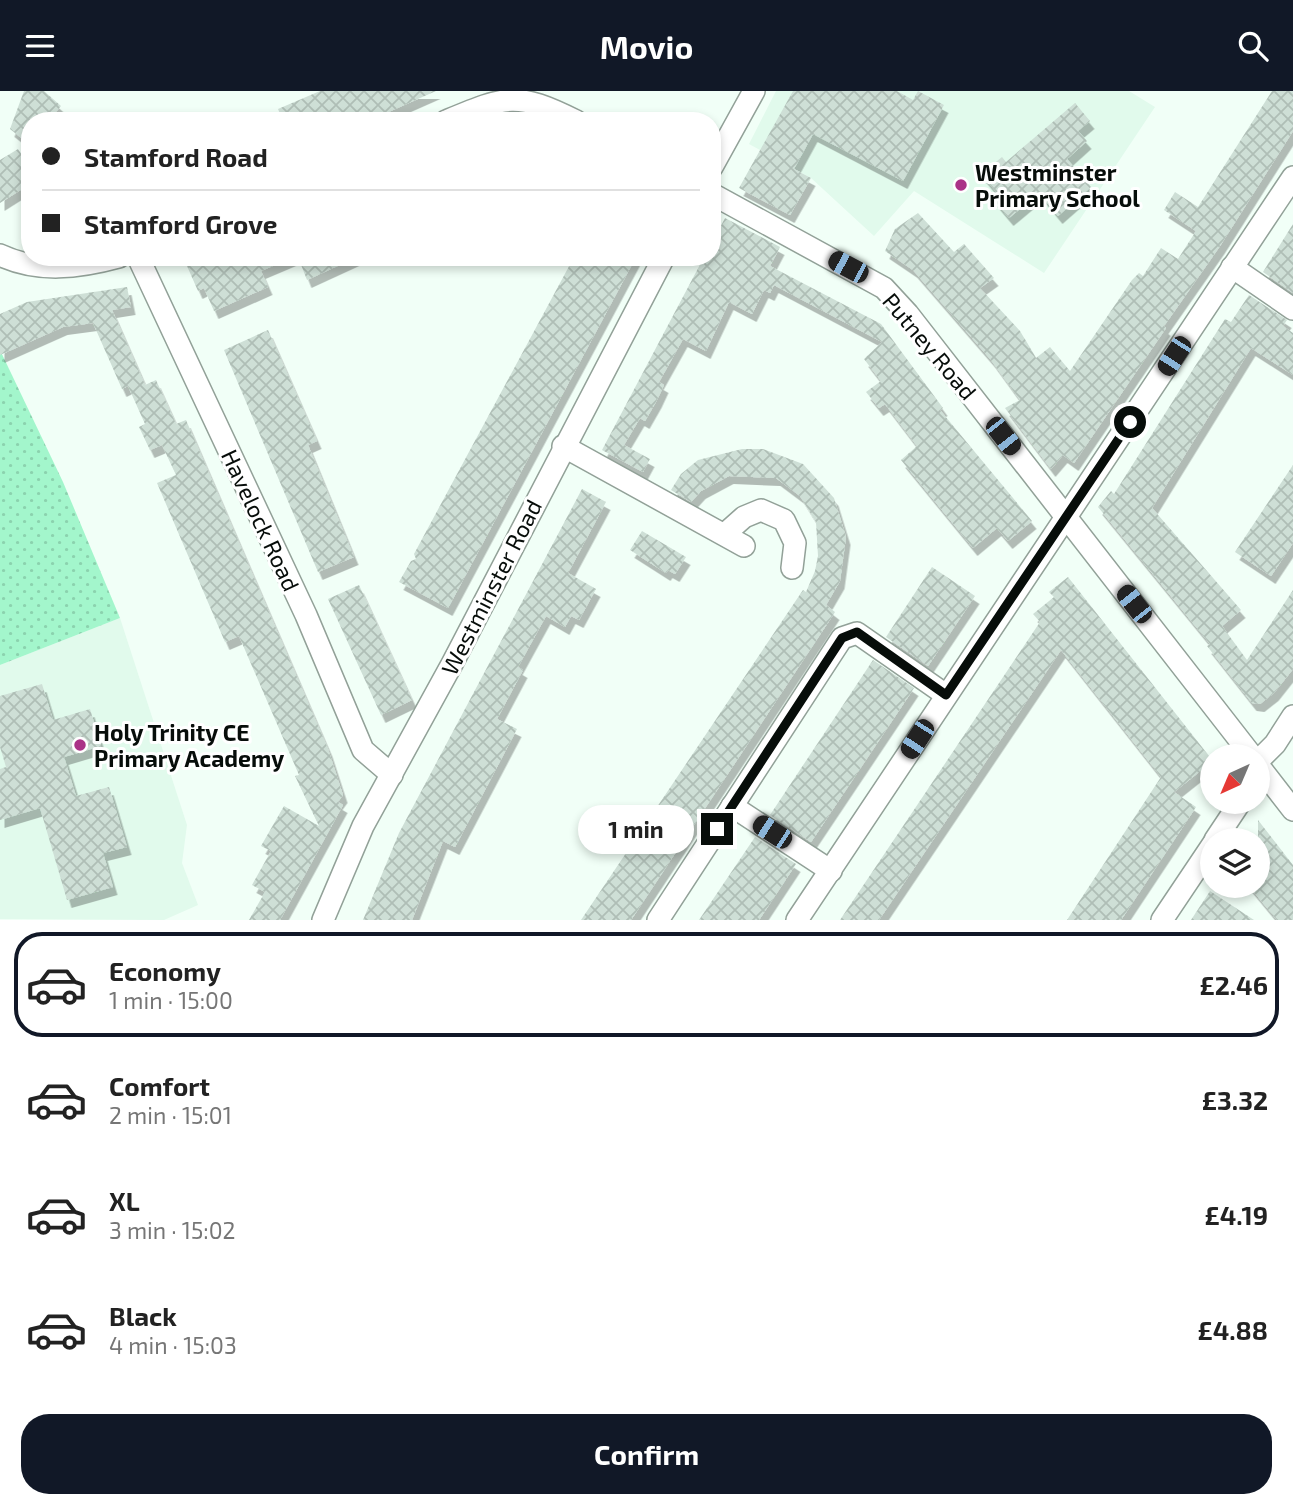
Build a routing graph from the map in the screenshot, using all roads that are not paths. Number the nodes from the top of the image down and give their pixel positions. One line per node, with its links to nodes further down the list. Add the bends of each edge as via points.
1 (754, 91): 5 (street)
2 (488, 97): 3 (street); 4 (street, via 516,97)
3 (462, 112)
4 (554, 112)
5 (721, 151)
6 (1293, 177): 14 (street)
7 (721, 199): 17 (street, Putney Road, via 884,288)
8 (0, 255): 9 (street)
9 (21, 265)
10 (52, 266): 11 (street)
11 (87, 266)
12 (142, 266): 25 (street, Havelock Road, via 306,615 363,750)
13 (659, 266): 16 (street, Westminster Road)
14 (1232, 268): 15 (street); 17 (street)
15 (1293, 309)
16 (564, 446): 18 (street); 25 (street, Westminster Road)
17 (1066, 517): 21 (street); 23 (street, Putney Road)
18 (726, 533): 19 (street); 20 (street, via 761,510 784,520 795,543)
19 (744, 546)
20 (792, 568)
21 (946, 695): 27 (street, via 857,632 842,638); 30 (street)
22 (1293, 716): 24 (street)
23 (1241, 744)
24 (1270, 750)
25 (392, 775): 31 (street, Westminster Road, via 363,826)
26 (1270, 781): 28 (street, Putney Road)
27 (732, 806): 30 (street); 32 (street)
28 (1293, 810)
29 (1200, 863): 34 (street)
30 (831, 871): 33 (street)
31 (323, 920)
32 (658, 920)
33 (797, 920)
34 (1163, 920)

